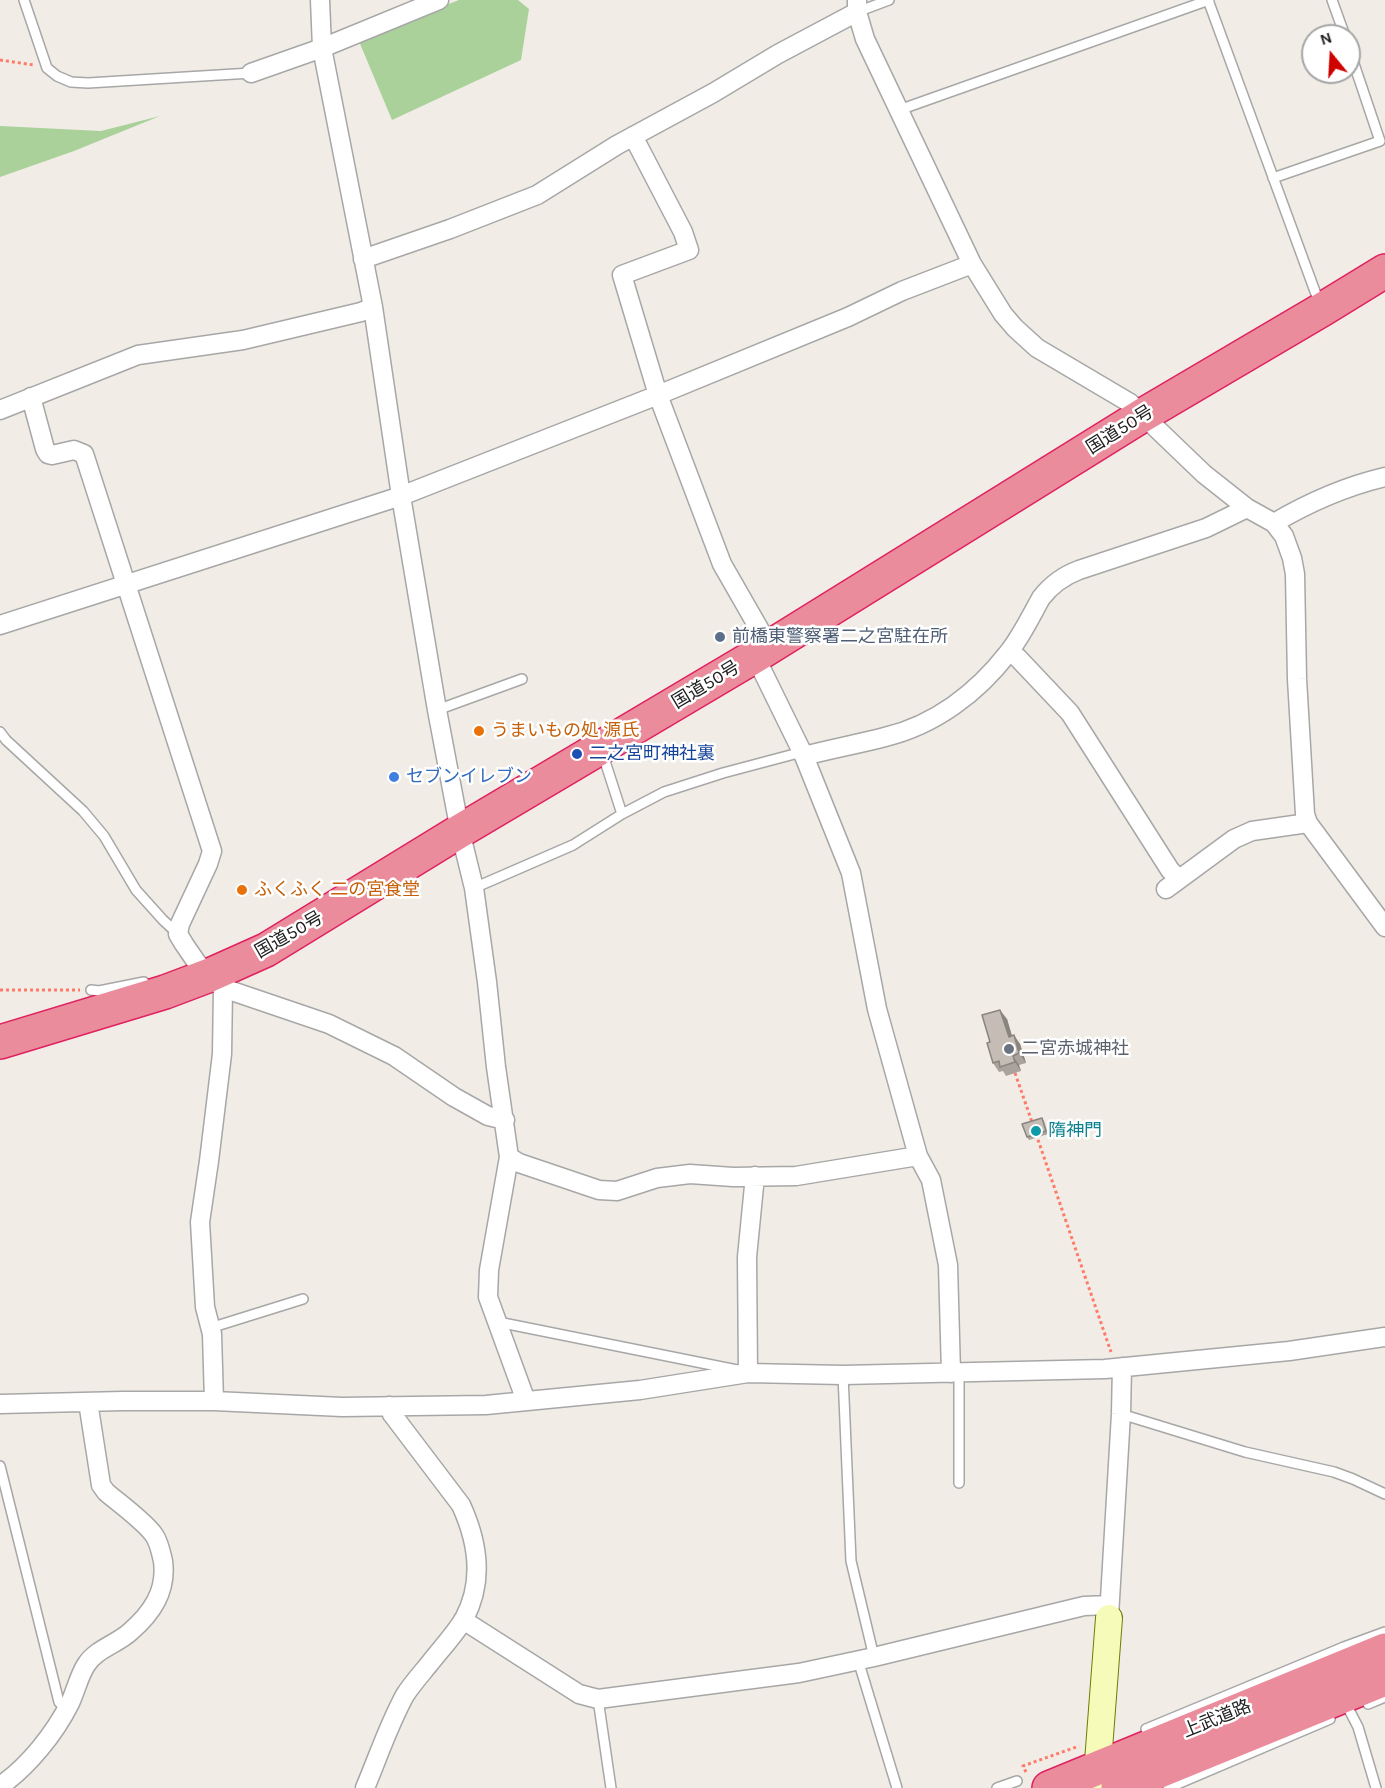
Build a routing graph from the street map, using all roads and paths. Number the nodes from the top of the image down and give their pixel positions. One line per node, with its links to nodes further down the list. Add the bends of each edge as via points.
1 (24, 0): 11 (lane)
2 (320, 0): 9 (street)
3 (439, 0): 9 (street)
4 (889, 0): 7 (lane)
5 (1208, 0): 14 (lane); 16 (lane)
6 (1332, 0): 8 (lane)
7 (857, 6): 14 (street, via 865,39); 15 (street)
8 (1341, 24)
9 (322, 48): 12 (street); 17 (street)
10 (0, 60): 11 (path)
11 (47, 68): 12 (lane, via 71,82 88,83)
12 (251, 73)
13 (1361, 84): 16 (lane, via 1380,141)
14 (899, 110): 18 (street)
15 (633, 136): 17 (street, via 537,195); 22 (street, via 683,232 688,250 622,275)
16 (1273, 178): 21 (lane)
17 (363, 258): 20 (street)
18 (972, 264): 22 (street); 25 (street, via 1003,314 1037,348 1130,403)
19 (1385, 271): 21 (highway, 国道50号)
20 (373, 307): 23 (street, via 243,340 138,356); 27 (street)
21 (1323, 309): 25 (highway, 国道50号)
22 (658, 395): 27 (street); 32 (street, via 722,564)
23 (31, 397): 24 (street); 30 (street, via 48,454 74,450 84,454)
24 (0, 410)
25 (1143, 415): 28 (street); 32 (highway, 国道50号)
26 (1385, 477): 29 (street, via 1359,483)
27 (401, 496): 30 (street); 35 (street)
28 (1246, 508): 29 (street); 33 (street, via 1206,528 1070,573 1041,598)
29 (1274, 523): 40 (street, via 1284,536 1295,574 1297,679)
30 (125, 585): 31 (street); 44 (street, via 212,851)
31 (0, 626)
32 (762, 651): 37 (highway, 国道50号); 38 (street)
33 (1010, 652): 38 (street, via 974,690 945,712 887,737); 40 (street, via 1070,713 1170,870 1172,884 1234,839 1252,831)
34 (522, 679): 35 (lane)
35 (437, 710): 41 (street)
36 (0, 732): 44 (lane, via 82,811 104,837 136,890)
37 (601, 747): 39 (lane); 41 (highway, 国道50号)
38 (803, 754): 39 (lane, via 723,772 664,792); 52 (street, via 851,873 877,1009)
39 (622, 814): 42 (lane, via 573,845)
40 (1308, 824): 43 (street)
41 (460, 831): 42 (street); 45 (highway, 国道50号)
42 (474, 888): 51 (street)
43 (1385, 927)
44 (178, 934): 45 (street, via 197,963)
45 (217, 982): 46 (highway, 国道50号); 51 (street, via 329,1024 394,1056 488,1116); 57 (street, via 222,1054 200,1222 205,1307)
46 (160, 985): 48 (lane); 49 (highway, 国道50号)
47 (0, 990): 48 (path)
48 (91, 990)
49 (0, 1042)
50 (1015, 1073): 59 (path)
51 (505, 1120): 53 (street)
52 (918, 1156): 54 (street, via 796,1176); 61 (street, via 931,1180 948,1265)
53 (509, 1157): 54 (street, via 599,1190 617,1191 657,1178 690,1174); 56 (street, via 489,1270 488,1297)
54 (755, 1176): 60 (street, via 747,1257)
55 (303, 1299): 57 (lane)
56 (498, 1322): 60 (lane); 64 (street)
57 (210, 1328): 63 (street)
58 (1385, 1337): 59 (street, via 1289,1351)
59 (1117, 1361): 61 (street); 68 (street)
60 (748, 1373): 62 (street); 64 (street, via 640,1390)
61 (955, 1373): 62 (street); 70 (lane)
62 (843, 1375): 77 (lane, via 851,1561)
63 (214, 1401): 65 (street); 67 (street)
64 (526, 1401): 67 (street, via 486,1406)
65 (87, 1402): 66 (street); 82 (street, via 101,1485 153,1535 162,1556 163,1587 129,1633 87,1663)
66 (0, 1404)
67 (389, 1406): 73 (street, via 468,1519 478,1567 477,1583)
68 (1121, 1414): 71 (lane, via 1245,1452 1334,1472); 72 (street)
69 (0, 1466): 82 (lane, via 59,1702)
70 (959, 1484)
71 (1385, 1494)
72 (1109, 1611): 77 (street, via 1084,1606); 85 (street)
73 (463, 1620): 80 (street, via 579,1694); 88 (street, via 406,1694)
74 (1385, 1632): 76 (lane)
75 (1385, 1650): 76 (highway, 上武道路)
76 (1346, 1656): 83 (lane); 85 (highway, 上武道路)
77 (866, 1658): 80 (street, via 799,1673); 90 (lane)
78 (1385, 1679): 81 (highway, 上武道路)
79 (1385, 1697): 81 (lane)
80 (598, 1699): 89 (lane)
81 (1346, 1704): 85 (highway, 上武道路); 93 (lane); 94 (lane, via 1358,1727)
82 (66, 1709): 87 (street, via 23,1768)
83 (1146, 1729)
84 (1023, 1766): 85 (path)
85 (1097, 1773): 92 (highway, 上武道路)
86 (1017, 1781): 91 (lane)
87 (0, 1786)
88 (365, 1788)
89 (611, 1788)
90 (897, 1788)
91 (997, 1788)
92 (1049, 1788)
93 (1168, 1788)
94 (1376, 1788)

